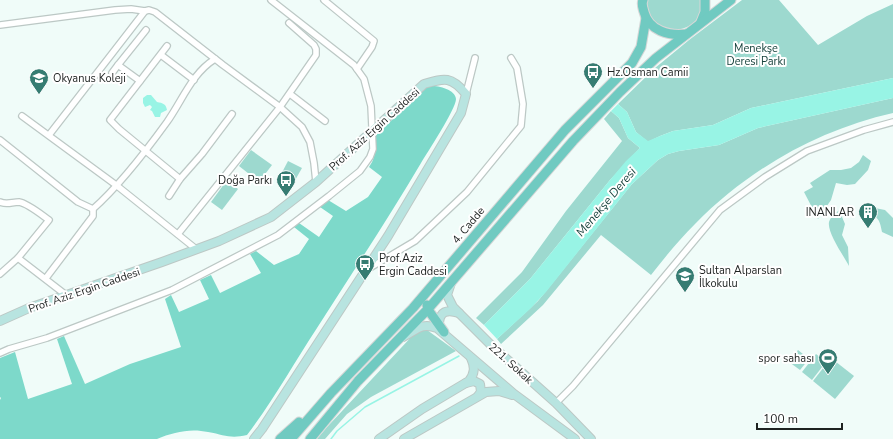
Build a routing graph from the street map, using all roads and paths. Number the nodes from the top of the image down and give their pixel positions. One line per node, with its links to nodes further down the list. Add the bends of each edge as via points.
1 (271, 0): 19 (street)
2 (324, 0): 19 (street, via 374,41)
3 (705, 0): 9 (main road, via 705,12)
4 (731, 0): 9 (main road)
5 (641, 1): 7 (main road)
6 (145, 11): 10 (street, via 115,10); 17 (street, via 155,12); 31 (street)
7 (646, 18): 12 (main road, via 656,29 666,34); 43 (main road, 4. Cadde, via 641,47 632,63 566,130)
8 (289, 23): 23 (street, via 314,45 317,52 313,62)
9 (700, 23): 12 (main road)
10 (0, 25)
11 (146, 30): 18 (street)
12 (687, 33): 47 (main road, via 620,92 573,141)
13 (167, 46): 14 (street)
14 (160, 55): 21 (street); 22 (street)
15 (476, 58): 24 (street)
16 (510, 58): 44 (street, via 517,68 523,104 521,126 467,192 415,240)
17 (215, 59): 21 (street, via 208,63); 25 (street)
18 (118, 65): 20 (street); 22 (street)
19 (357, 68): 30 (street, via 364,78 372,106)
20 (112, 73)
21 (194, 80): 33 (street, via 168,121)
22 (140, 82): 33 (street, via 110,120)
23 (290, 94): 25 (street); 28 (street)
24 (466, 94): 30 (street, Prof. Aziz Ergin Caddesi, via 453,82 442,78 424,84); 44 (street, via 461,113)
25 (280, 107): 35 (street, via 302,127 310,142); 40 (street)
26 (232, 114): 34 (street)
27 (22, 116): 31 (street)
28 (325, 121)
29 (893, 122): 60 (street, via 807,152 765,177 720,210)
30 (372, 131): 35 (street, Prof. Aziz Ergin Caddesi); 55 (street, via 373,149 360,170 278,235 172,290 47,338)
31 (49, 135): 36 (street)
32 (0, 140): 39 (street, via 78,202)
33 (145, 150): 34 (street); 36 (street)
34 (180, 179): 37 (street)
35 (316, 182): 41 (street, Prof. Aziz Ergin Caddesi, via 271,217)
36 (116, 185): 39 (street); 40 (street)
37 (169, 196)
38 (0, 202): 42 (street, via 19,202 49,220)
39 (93, 209): 46 (street, via 93,216)
40 (178, 234): 41 (street)
41 (196, 249): 48 (street, Prof. Aziz Ergin Caddesi)
42 (18, 258): 45 (street); 46 (street)
43 (449, 266): 49 (main road, via 428,299); 59 (main road, 4. Cadde, via 413,308)
44 (368, 269): 61 (street)
45 (0, 274)
46 (46, 278): 48 (street)
47 (454, 279): 49 (main road); 50 (street, 221. Sokak, via 447,295)
48 (66, 295): 51 (street, Prof. Aziz Ergin Caddesi)
49 (428, 309): 52 (main road); 53 (main road)
50 (459, 313): 52 (street, via 451,310 444,312 440,318); 60 (street, 221. Sokak)
51 (0, 321)
52 (442, 329): 53 (street, via 428,325 420,326); 54 (street)
53 (400, 339): 64 (main road, via 358,381)
54 (467, 352): 56 (street, via 474,369 472,377); 58 (street)
55 (0, 353)
56 (466, 383): 57 (street, via 474,381 480,384 481,392); 65 (street)
57 (477, 396): 58 (street, via 499,390); 66 (street)
58 (519, 398): 67 (street)
59 (326, 399): 62 (main road); 63 (main road, 4. Cadde)
60 (556, 403): 68 (street, 221. Sokak)
61 (254, 439)
62 (280, 439)
63 (291, 439)
64 (310, 439)
65 (379, 439)
66 (404, 439)
67 (575, 439)
68 (591, 439)

